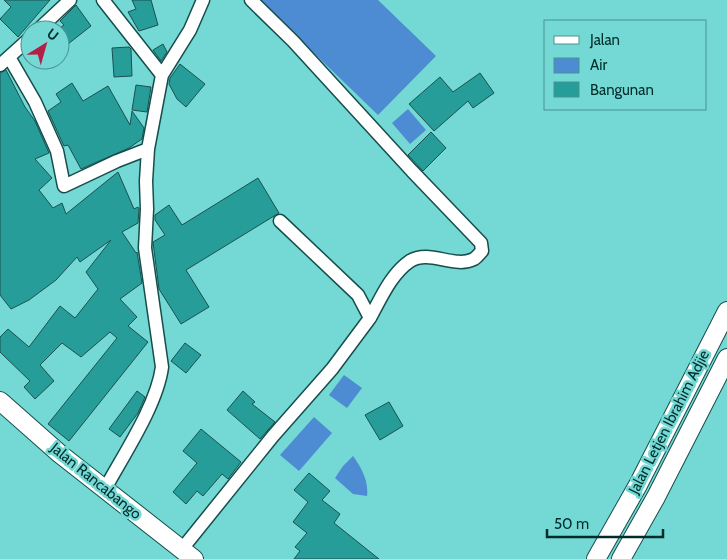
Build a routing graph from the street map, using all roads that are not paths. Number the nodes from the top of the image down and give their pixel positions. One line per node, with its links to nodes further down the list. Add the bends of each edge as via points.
1 (70, 0): 5 (street)
2 (103, 0): 8 (street)
3 (203, 0): 8 (street, via 190,30)
4 (251, 0): 12 (street, via 481,243 482,251 474,259 456,262 428,256 412,260 390,282)
5 (49, 20)
6 (20, 47): 7 (street)
7 (5, 61): 9 (street, via 35,102 57,151 64,186)
8 (162, 75): 9 (street)
9 (148, 149): 16 (street, via 145,248 161,376 152,403)
10 (280, 221): 12 (street, via 358,295)
11 (727, 311): 15 (street, Jalan Letjen Ibrahim Adjie)
12 (370, 318): 18 (street, via 332,369 274,436)
13 (727, 358): 17 (street, Jalan Letjen Ibrahim Adjie)
14 (0, 401): 16 (street, Jalan Rancabango)
15 (638, 485): 17 (street); 19 (street, Jalan Letjen Ibrahim Adjie)
16 (105, 489): 18 (street, Jalan Rancabango)
17 (656, 497): 20 (street, Jalan Letjen Ibrahim Adjie)
18 (188, 554)
19 (596, 559)
20 (621, 559)

